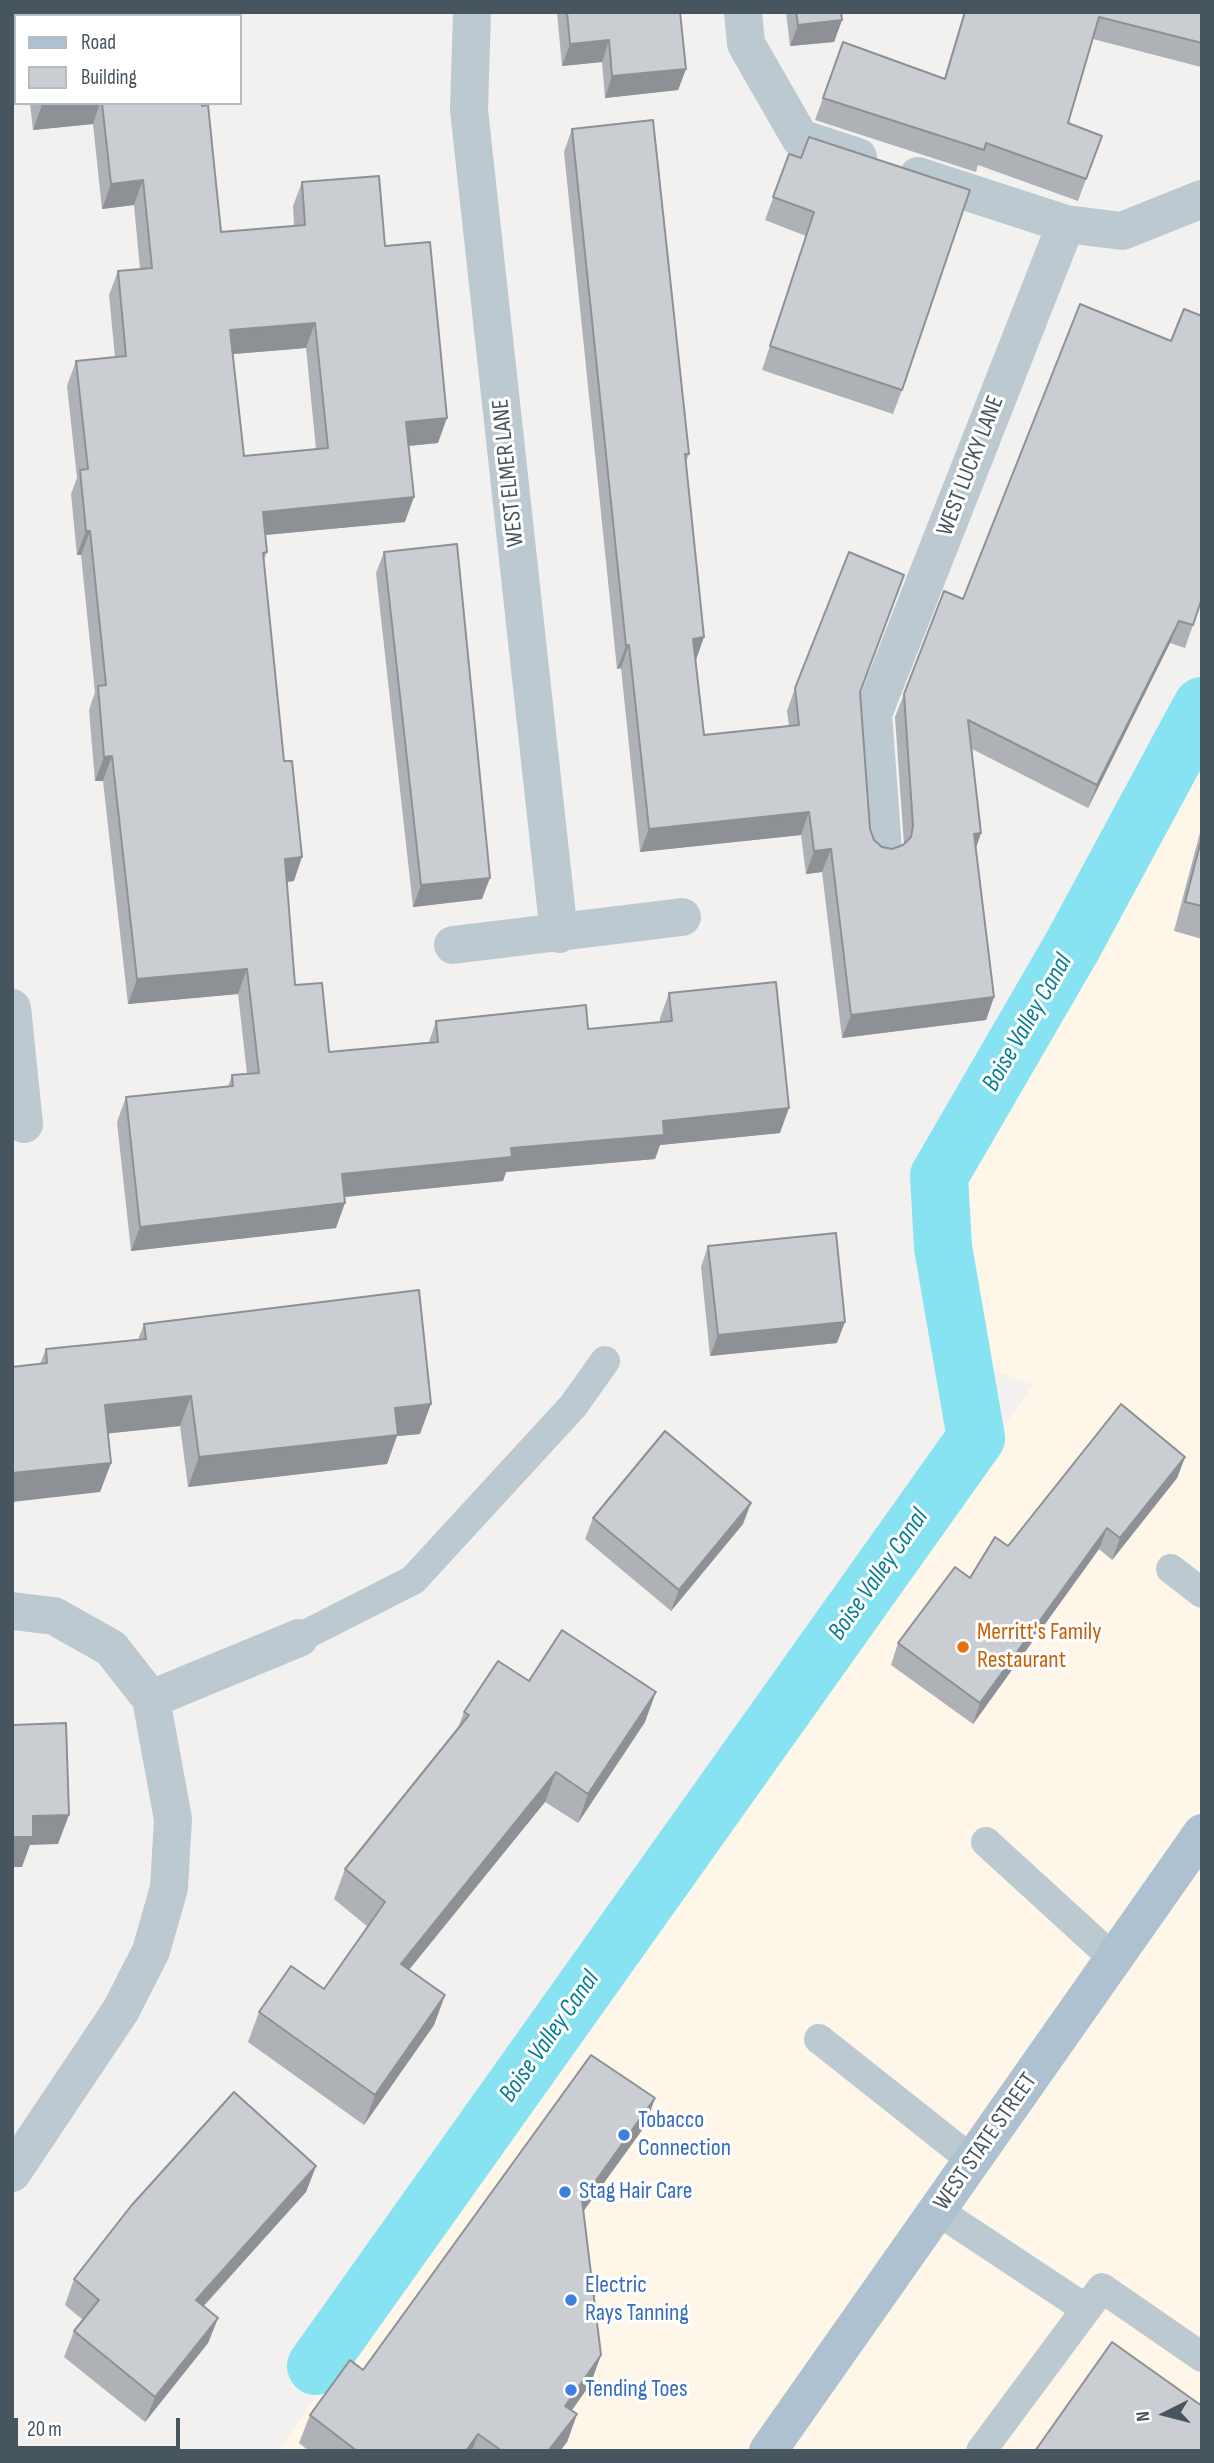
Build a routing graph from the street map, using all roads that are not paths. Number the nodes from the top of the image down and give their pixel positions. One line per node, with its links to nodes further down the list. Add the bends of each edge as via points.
1 (472, 12): 7 (street, WEST ELMER LANE, via 469,110)
2 (743, 12): 4 (street, via 746,44 800,138)
3 (1202, 199): 4 (street, via 1122,231)
4 (1066, 224): 5 (street, WEST LUCKY LANE, via 873,714)
5 (883, 850)
6 (682, 917): 7 (street)
7 (559, 933): 8 (street)
8 (453, 945)
9 (12, 1008): 10 (street)
10 (24, 1124)
11 (605, 1362): 15 (lane, via 573,1406 413,1580)
12 (1171, 1569): 13 (lane)
13 (1202, 1593)
14 (12, 1611): 16 (street, via 54,1616 111,1648)
15 (299, 1638): 16 (street)
16 (151, 1699): 22 (street, via 173,1819 169,1888 151,1951 121,2010)
17 (1202, 1833): 19 (main road, WEST STATE STREET)
18 (986, 1842): 19 (lane)
19 (1114, 1959): 21 (main road, WEST STATE STREET)
20 (819, 2039): 21 (lane)
21 (973, 2161): 23 (main road, WEST STATE STREET)
22 (12, 2173)
23 (938, 2211): 24 (lane); 26 (main road, WEST STATE STREET)
24 (1086, 2309): 25 (lane, via 1102,2288); 27 (lane)
25 (1202, 2357)
26 (768, 2451)
27 (981, 2451)

